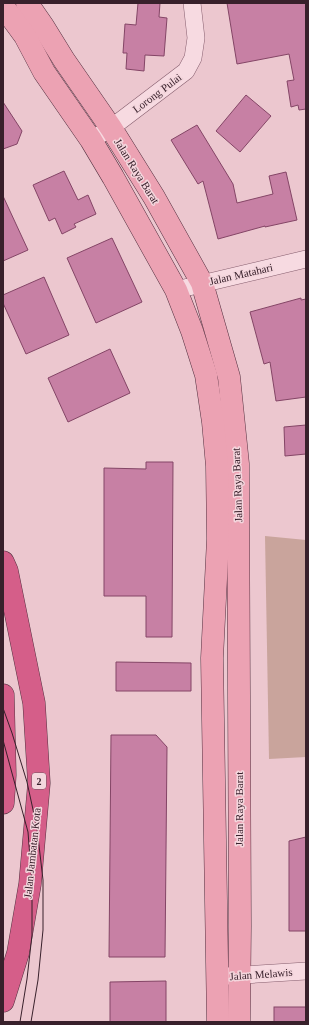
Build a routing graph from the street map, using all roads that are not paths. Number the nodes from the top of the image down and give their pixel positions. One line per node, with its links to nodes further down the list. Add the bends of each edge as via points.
1 (27, 3): 4 (main road, Jalan Raya Barat)
2 (192, 3): 4 (street, Lorong Pulai, via 196,38 193,58 186,71)
3 (3, 6): 5 (main road, Jalan Raya Barat)
4 (111, 128): 5 (street, Lorong Pulai); 7 (main road, Jalan Raya Barat, via 154,197)
5 (91, 140): 8 (main road, Jalan Raya Barat)
6 (306, 259): 7 (street, Jalan Matahari)
7 (202, 283): 8 (street, Jalan Matahari); 14 (main road, Jalan Raya Barat, via 229,377 238,464)
8 (176, 290): 13 (main road, Jalan Raya Barat, via 206,375 214,422 217,466 218,539 212,658)
9 (3, 562): 15 (highway, Jalan Jambatan Kota / 2, via 34,703 39,783 30,884 18,953)
10 (3, 695): 11 (highway)
11 (3, 803)
12 (306, 971): 14 (street, Jalan Melawis)
13 (217, 976): 14 (street, Jalan Melawis); 16 (main road, Jalan Raya Barat)
14 (240, 976): 17 (main road, Jalan Raya Barat)
15 (3, 1001)
16 (218, 1022)
17 (239, 1022)

